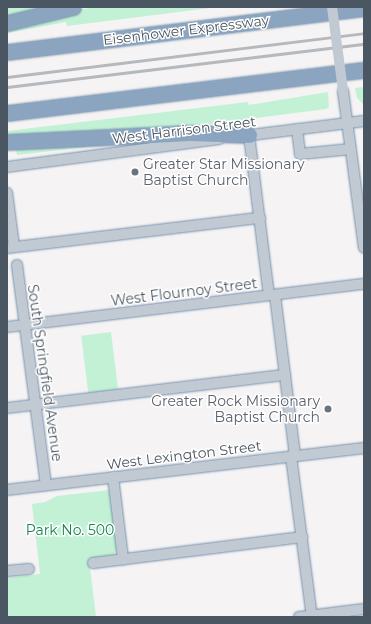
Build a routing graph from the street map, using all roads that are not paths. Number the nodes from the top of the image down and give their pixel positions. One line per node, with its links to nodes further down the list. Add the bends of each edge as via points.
1 (73, 7): 4 (highway)
2 (332, 7): 9 (street, bridge)
3 (364, 8): 5 (highway, Eisenhower Expressway)
4 (7, 23)
5 (7, 52)
6 (364, 70): 7 (highway)
7 (7, 113)
8 (364, 121): 9 (street, West Harrison Street)
9 (348, 123): 10 (street, West Harrison Street); 13 (street)
10 (297, 129): 11 (street, West Harrison Street); 13 (street, via 300,154)
11 (249, 135): 12 (highway, via 190,133); 14 (street, West Harrison Street); 16 (street)
12 (7, 142)
13 (351, 149): 18 (street)
14 (7, 167)
15 (7, 193): 17 (street)
16 (260, 218): 17 (street); 21 (street)
17 (11, 247)
18 (364, 248)
19 (17, 265): 22 (street, South Springfield Avenue)
20 (364, 284): 21 (street, West Flournoy Street)
21 (272, 295): 22 (street, West Flournoy Street); 24 (street)
22 (25, 325): 23 (street, West Flournoy Street); 25 (street, South Springfield Avenue)
23 (7, 327)
24 (285, 375): 25 (street); 28 (street)
25 (35, 405): 26 (street); 30 (street, South Springfield Avenue)
26 (7, 408)
27 (364, 448): 28 (street, West Lexington Street)
28 (293, 456): 29 (street, West Lexington Street); 32 (street)
29 (113, 477): 30 (street, West Lexington Street); 33 (street)
30 (46, 485): 31 (street, West Lexington Street)
31 (7, 490)
32 (302, 537): 33 (street); 38 (street)
33 (123, 559): 34 (street)
34 (93, 563)
35 (29, 569): 36 (street)
36 (7, 572)
37 (364, 609): 38 (street)
38 (312, 616): 39 (street)
39 (299, 617)

